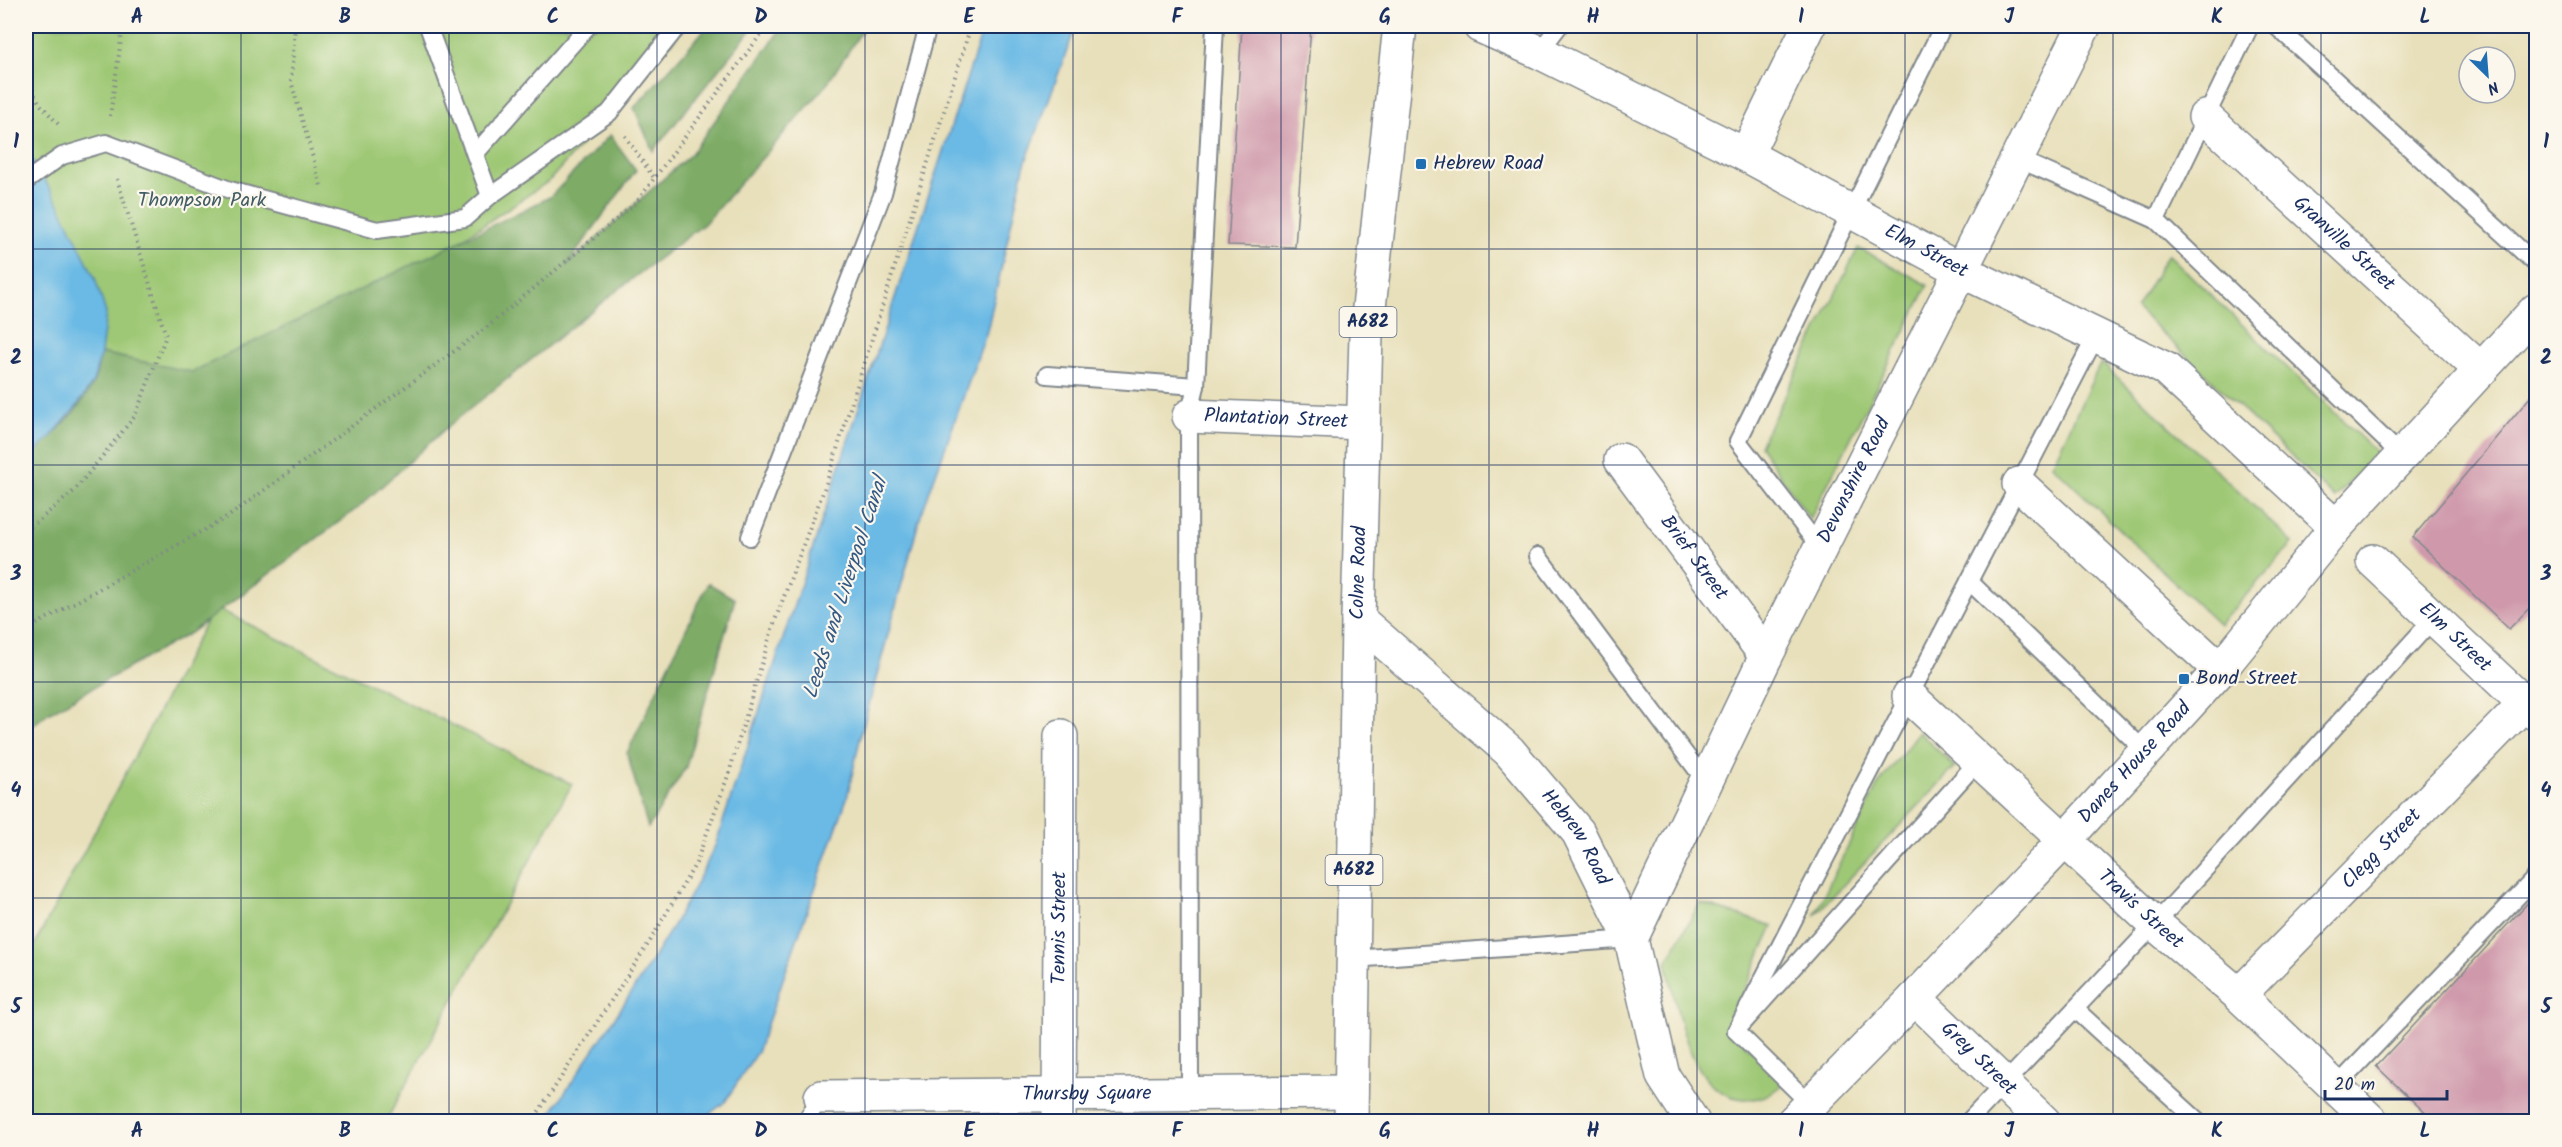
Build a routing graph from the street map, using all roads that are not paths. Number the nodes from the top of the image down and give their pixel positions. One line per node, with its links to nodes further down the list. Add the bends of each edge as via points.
1 (428, 26): 16 (lane)
2 (588, 26): 16 (lane)
3 (678, 26): 20 (lane, via 609,113)
4 (928, 26): 35 (lane, via 883,193)
5 (1215, 26): 29 (lane)
6 (1400, 26): 30 (street, Colne Road / A682, via 1366,335)
7 (1480, 26): 14 (street, Elm Street)
8 (1559, 26): 14 (lane)
9 (1809, 26): 17 (street)
10 (1943, 26): 21 (lane)
11 (2084, 26): 18 (street, Devonshire Road)
12 (2250, 26): 15 (lane)
13 (2276, 26): 23 (lane)
14 (1539, 52): 17 (street, Elm Street)
15 (2205, 117): 22 (lane); 27 (street, Granville Street)
16 (475, 154): 20 (lane)
17 (1746, 155): 21 (street, Elm Street)
18 (2018, 159): 22 (lane); 24 (street, Devonshire Road)
19 (26, 181): 20 (lane, via 62,156 106,143 230,190 377,230 465,218)
20 (490, 196)
21 (1852, 212): 24 (street, Elm Street); 36 (lane, via 1738,441)
22 (2156, 220): 31 (lane)
23 (2536, 264)
24 (1962, 272): 26 (street, Elm Street); 36 (street, Devonshire Road)
25 (2536, 310): 27 (street, Danes House Road)
26 (2096, 336): 33 (lane); 34 (street, Elm Street, via 2166,369)
27 (2481, 370): 31 (street, Danes House Road)
28 (1047, 375): 29 (lane)
29 (1193, 401): 30 (street, Plantation Street); 61 (lane)
30 (1363, 423): 41 (street, Colne Road / A682)
31 (2402, 456): 34 (street, Danes House Road)
32 (1621, 460): 42 (street, Brief Street)
33 (2019, 484): 39 (lane); 43 (street)
34 (2336, 527): 43 (street, Danes House Road)
35 (750, 537)
36 (1821, 549): 42 (street, Devonshire Road)
37 (1538, 556): 49 (lane)
38 (2373, 561): 40 (street, Elm Street)
39 (1969, 581): 44 (lane); 47 (lane)
40 (2434, 618): 45 (street, Elm Street); 52 (lane)
41 (1358, 619): 53 (street, Hebrew Road, via 1509,751 1578,832); 54 (street, Colne Road / A682)
42 (1766, 656): 49 (street, Devonshire Road)
43 (2220, 670): 47 (street, Danes House Road)
44 (1909, 696): 48 (street, Travis Street); 58 (lane)
45 (2531, 709): 55 (street, Clegg Street)
46 (1061, 736): 63 (street, Tennis Street)
47 (2145, 751): 50 (street, Danes House Road)
48 (1979, 760): 50 (street, Travis Street); 58 (lane)
49 (1706, 782): 53 (street, Devonshire Road)
50 (2065, 840): 52 (street, Travis Street); 56 (street, Danes House Road)
51 (2536, 877): 60 (lane)
52 (2155, 924): 55 (street, Travis Street); 57 (lane)
53 (1630, 939): 54 (lane); 66 (street, Hebrew Road, via 1663,1076)
54 (1353, 959): 62 (street, Colne Road / A682)
55 (2239, 995): 60 (street, Travis Street)
56 (1915, 998): 59 (street, Grey Street); 65 (street, Danes House Road)
57 (2075, 1008): 59 (lane); 69 (lane)
58 (1736, 1031): 65 (lane)
59 (2004, 1084): 67 (lane); 68 (street, Grey Street)
60 (2336, 1087): 70 (street, Travis Street)
61 (1190, 1094): 62 (street, Thursby Square); 63 (street, Thursby Square)
62 (1351, 1107)
63 (1059, 1108): 64 (street, Thursby Square)
64 (813, 1109)
65 (1802, 1113)
66 (1694, 1122)
67 (1968, 1122)
68 (2044, 1122)
69 (2199, 1122)
70 (2372, 1122)

